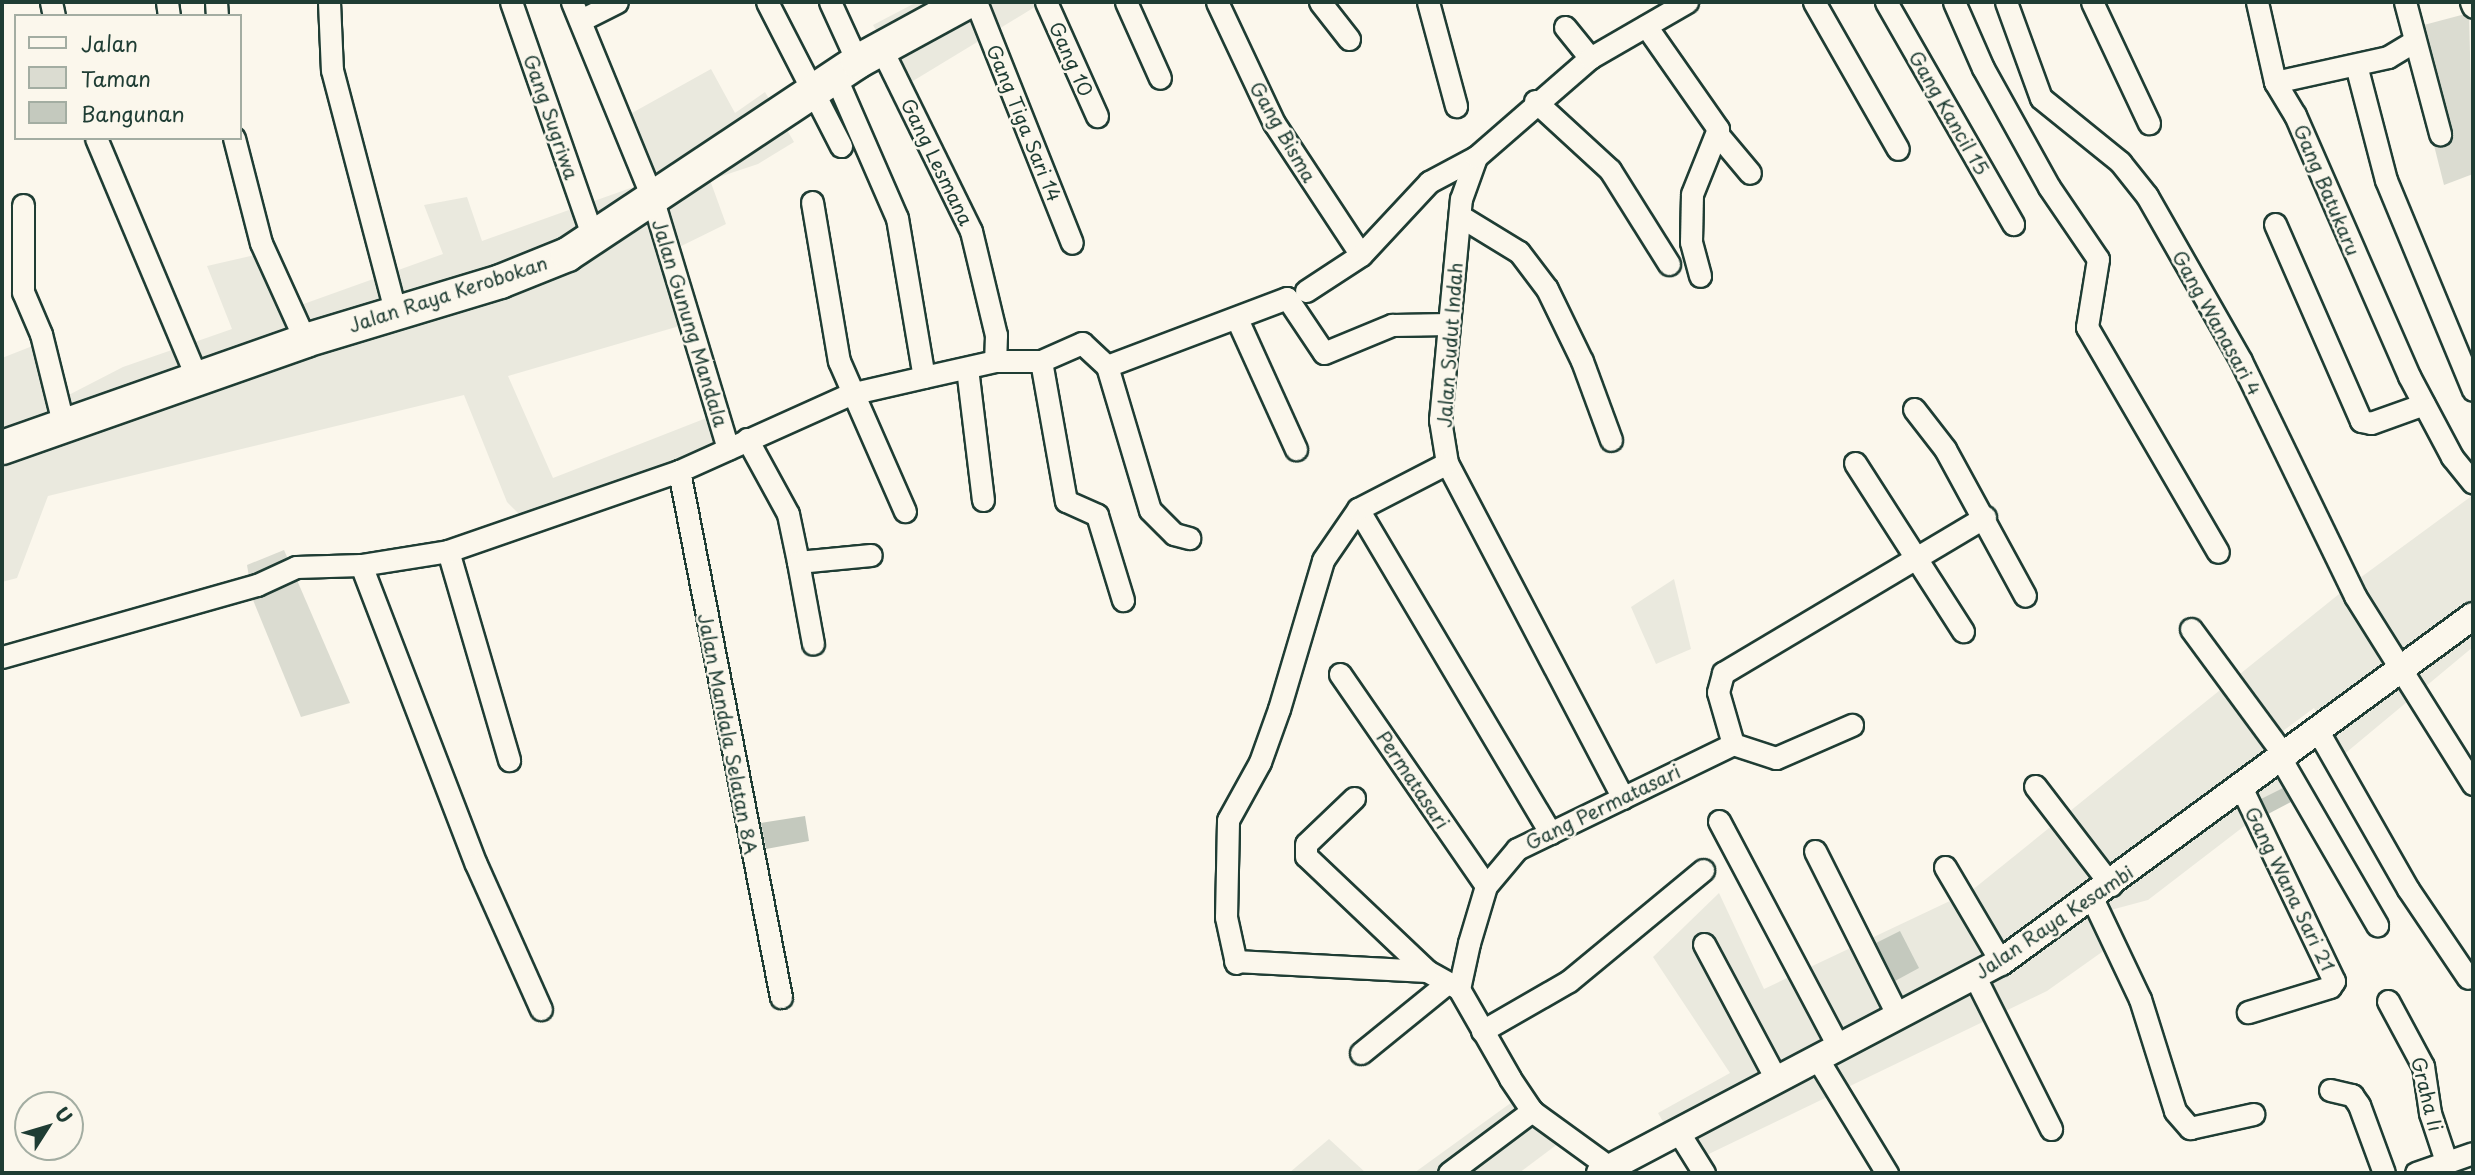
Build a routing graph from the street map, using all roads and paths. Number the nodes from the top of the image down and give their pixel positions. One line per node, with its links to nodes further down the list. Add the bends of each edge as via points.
1 (329, 2): 54 (street, via 332,70)
2 (511, 2): 48 (street, Gang Sugriwa)
3 (617, 2): 22 (street)
4 (767, 2): 27 (street)
5 (830, 2): 27 (street)
6 (1046, 2): 32 (street, Gang 10)
7 (1126, 2): 28 (street)
8 (1217, 2): 50 (street, Gang Bisma, via 1274,123)
9 (1320, 2): 24 (street)
10 (1428, 2): 31 (street)
11 (1814, 2): 39 (street)
12 (1886, 2): 46 (street, Gang Kancil 15)
13 (1954, 2): 84 (street, via 1983,68 2049,187 2098,259 2087,327)
14 (2006, 2): 96 (street, Gang Wanasari 4, via 2041,98 2120,162 2152,205 2241,361 2331,552)
15 (2092, 2): 33 (street)
16 (2257, 2): 29 (street, Gang Batukaru)
17 (2405, 2): 25 (street)
18 (2471, 2): 21 (street)
19 (961, 3): 27 (main road, Jalan Raya Kerobokan); 49 (street, Gang Tiga Sari 14)
20 (1677, 4): 23 (street)
21 (2473, 7)
22 (576, 11): 42 (street, Jalan Gunung Mandala)
23 (1646, 26): 30 (street, via 1579,45); 35 (street)
24 (1349, 39)
25 (2415, 41): 26 (street); 34 (street)
26 (2356, 65): 29 (street); 64 (street, via 2386,180)
27 (847, 69): 38 (street); 42 (main road, Jalan Raya Kerobokan); 58 (street, Gang Lesmana, via 971,231 996,335); 63 (street, via 897,218)
28 (1160, 78)
29 (2275, 82): 66 (street, Gang Batukaru, via 2295,115)
30 (1535, 102): 40 (street); 51 (street, via 1610,170)
31 (1456, 107)
32 (1097, 116)
33 (2149, 123)
34 (2440, 134)
35 (1719, 136): 41 (street); 52 (street, via 1694,180 1692,194 1691,242)
36 (97, 140): 62 (street)
37 (235, 140): 57 (street, via 261,243)
38 (841, 146)
39 (1898, 149)
40 (1470, 160): 45 (street, Jalan Sudut Indah); 50 (street, via 1444,172)
41 (1750, 173)
42 (652, 197): 54 (main road, Jalan Raya Kerobokan, via 547,263); 72 (street, Jalan Gunung Mandala)
43 (812, 202): 65 (street, via 839,361)
44 (23, 205): 68 (street, via 23,292 41,334)
45 (1460, 216): 56 (street, Jalan Sudut Indah); 70 (street, via 1519,252 1547,289 1582,361)
46 (2013, 224)
47 (2274, 224): 66 (street, via 2361,421 2371,423)
48 (591, 232)
49 (1072, 243)
50 (1361, 255): 53 (street)
51 (1669, 264)
52 (1700, 276)
53 (1306, 290)
54 (396, 314): 57 (main road, Jalan Raya Kerobokan)
55 (1237, 319): 56 (street, via 1291,300 1324,353 1392,325); 60 (street); 73 (street)
56 (1450, 324): 74 (street, Jalan Sudut Indah, via 1440,420)
57 (305, 340): 62 (main road, Jalan Raya Kerobokan)
58 (995, 361): 59 (street); 61 (street)
59 (1041, 361): 60 (street, via 1082,343); 90 (street, via 1066,501 1097,515)
60 (1107, 366): 82 (street, via 1150,510 1161,525)
61 (967, 368): 63 (street); 78 (street)
62 (196, 376): 68 (main road, Jalan Raya Kerobokan)
63 (924, 377): 65 (street)
64 (2473, 390)
65 (850, 394): 69 (street); 80 (street)
66 (2424, 404): 77 (street, Gang Batukaru)
67 (1914, 410): 81 (street, via 1945,449)
68 (63, 423): 71 (main road, Jalan Raya Kerobokan)
69 (747, 439): 72 (street); 87 (street, via 788,514)
70 (1611, 440)
71 (2, 447)
72 (728, 449): 76 (street)
73 (1296, 449)
74 (1447, 463): 79 (street); 107 (street, Jalan Sudut Indah)
75 (1855, 463): 86 (street)
76 (679, 471): 83 (street); 122 (street, Jalan Mandala Selatan 8A)
77 (2469, 471)
78 (983, 500)
79 (1358, 509): 109 (street); 118 (street, via 1323,560 1260,762 1228,820 1226,917 1236,962)
80 (905, 511)
81 (1985, 517): 86 (street); 89 (street)
82 (1189, 538)
83 (448, 551): 88 (street); 101 (street)
84 (2218, 552)
85 (871, 555): 87 (street)
86 (1918, 555): 93 (street); 100 (street, via 1723,673 1718,692)
87 (798, 562): 94 (street)
88 (361, 565): 95 (street, via 296,567 257,584); 124 (street, via 476,864)
89 (2025, 596)
90 (1123, 600)
91 (2473, 616): 96 (street, Jalan Raya Kesambi)
92 (2191, 629): 102 (street)
93 (1963, 631)
94 (813, 644)
95 (2, 657)
96 (2401, 670): 99 (street, Jalan Raya Kesambi); 103 (street, Gang Wanasari 4)
97 (1340, 674): 113 (street, Permatasari)
98 (1852, 725): 100 (street, via 1776,758)
99 (2319, 733): 102 (street, Jalan Raya Kesambi); 120 (street, via 2408,889)
100 (1733, 744): 107 (street, Gang Permatasari)
101 (509, 760)
102 (2284, 760): 105 (street, Jalan Raya Kesambi); 115 (street)
103 (2473, 784)
104 (2035, 786): 114 (street)
105 (2242, 789): 114 (street, Jalan Raya Kesambi); 125 (street, Gang Wana Sari 21, via 2334,981 2330,987)
106 (1354, 798): 118 (street, via 1306,844 1306,856)
107 (1623, 798): 109 (street, Gang Permatasari)
108 (1719, 821): 128 (street)
109 (1550, 833): 113 (street, Gang Permatasari, via 1517,849)
110 (1815, 851): 126 (street)
111 (1945, 867): 117 (street)
112 (1703, 870): 127 (street, via 1569,981)
113 (1486, 886): 121 (street, Gang Permatasari)
114 (2102, 892): 117 (street, Jalan Raya Kesambi); 133 (street, via 2175,1111 2190,1128)
115 (2377, 925)
116 (1704, 944): 130 (street)
117 (2001, 962): 119 (street, Jalan Raya Kesambi)
118 (1427, 971): 121 (street)
119 (1975, 977): 126 (street, Jalan Raya Kesambi); 134 (street)
120 (2469, 978)
121 (1452, 986): 127 (street); 129 (street)
122 (781, 997)
123 (2388, 1001): 137 (street, Graha Ii, via 2423,1066 2430,1113)
124 (541, 1009)
125 (2248, 1012)
126 (1898, 1016): 128 (street, Jalan Raya Kesambi)
127 (1482, 1031): 132 (street)
128 (1827, 1052): 130 (street, Jalan Raya Kesambi); 141 (street)
129 (1361, 1053)
130 (1777, 1081): 135 (street, Jalan Raya Kesambi)
131 (2330, 1090): 142 (street, via 2352,1096 2359,1105)
132 (1532, 1111): 138 (street); 139 (street)
133 (2253, 1114)
134 (2051, 1129)
135 (1679, 1133): 138 (street, Jalan Raya Kesambi); 140 (street)
136 (2473, 1153): 137 (street)
137 (2446, 1161): 143 (street)
138 (1604, 1170)
139 (1449, 1173)
140 (1704, 1173)
141 (1888, 1173)
142 (2384, 1173)
143 (2416, 1173)

